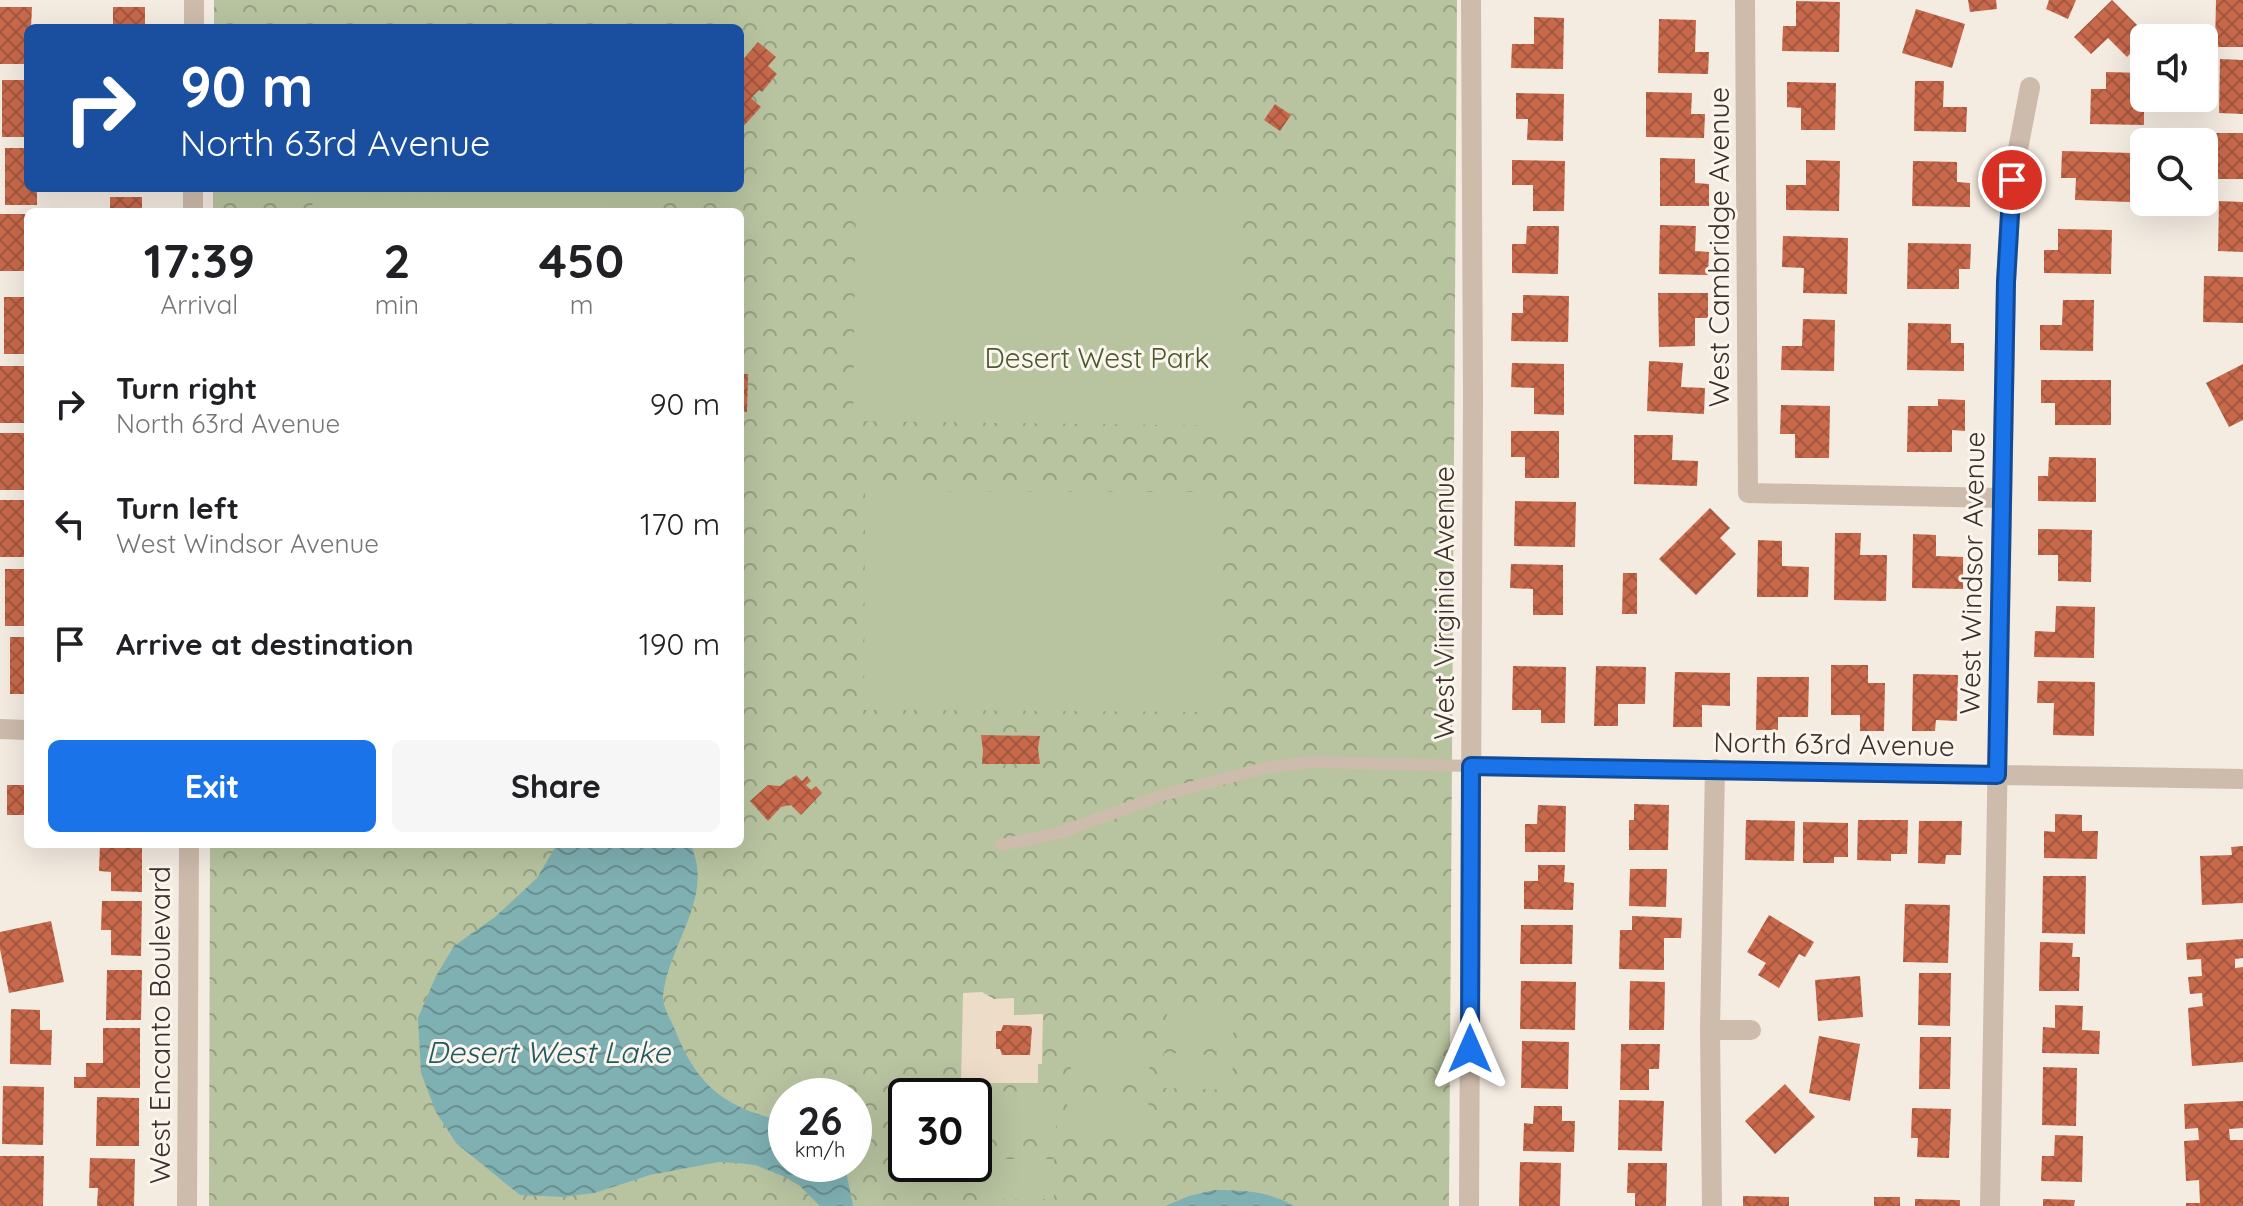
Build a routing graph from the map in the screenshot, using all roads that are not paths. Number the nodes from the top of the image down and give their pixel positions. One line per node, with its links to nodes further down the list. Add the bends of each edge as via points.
1 (194, 0): 4 (street)
2 (1471, 0): 9 (street, West Virginia Avenue)
3 (1745, 0): 6 (street, West Cambridge Avenue, via 1748,493)
4 (194, 24)
5 (2030, 87): 6 (street, West Windsor Avenue, via 2012,180)
6 (2001, 498): 11 (street, West Windsor Avenue)
7 (0, 729): 8 (street)
8 (24, 730)
9 (1471, 766): 10 (street, North 63rd Avenue); 13 (lane, via 1310,762 1264,768 1163,795 1059,833); 18 (street, West Virginia Avenue)
10 (1715, 769): 11 (street, North 63rd Avenue); 15 (street)
11 (1997, 775): 12 (street, North 63rd Avenue); 20 (street, West Windsor Avenue)
12 (2243, 779)
13 (1001, 845)
14 (189, 848): 17 (street, West Encanto Boulevard)
15 (1710, 1030): 16 (street); 19 (street)
16 (1751, 1030)
17 (187, 1206)
18 (1469, 1206)
19 (1712, 1206)
20 (1990, 1206)

